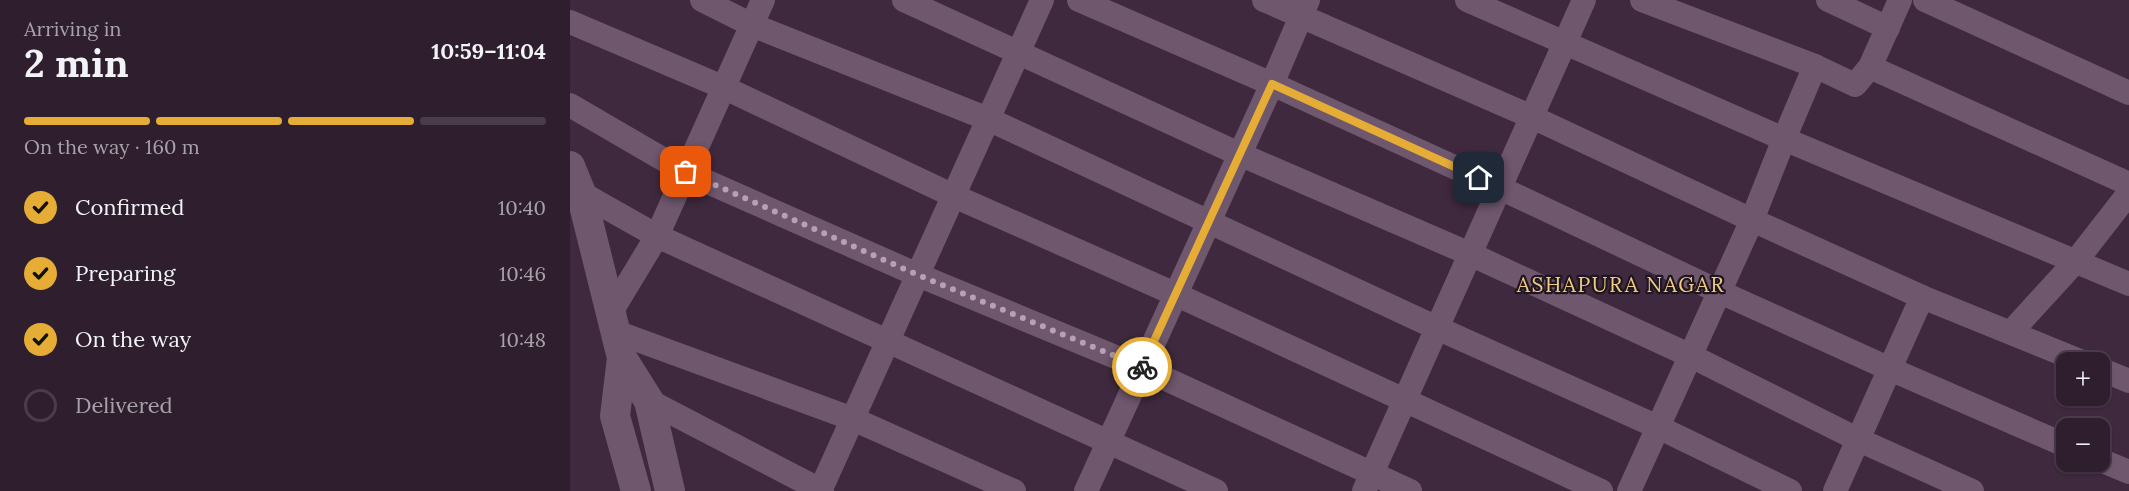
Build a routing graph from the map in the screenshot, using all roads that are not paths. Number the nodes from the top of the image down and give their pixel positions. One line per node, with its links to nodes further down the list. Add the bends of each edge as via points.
1 (702, 0): 15 (street)
2 (764, 0): 15 (street)
3 (904, 0): 18 (street)
4 (1042, 0): 18 (street)
5 (1079, 0): 21 (street)
6 (1264, 0): 13 (street)
7 (1467, 0): 17 (street)
8 (1584, 0): 17 (street)
9 (1642, 0): 19 (street)
10 (1828, 0): 16 (street)
11 (1900, 0): 16 (street)
12 (1925, 0): 23 (street)
13 (1305, 8): 21 (street); 25 (street)
14 (570, 22): 22 (street)
15 (752, 24): 22 (street); 26 (street)
16 (1888, 28): 20 (street)
17 (1565, 43): 25 (street); 27 (street)
18 (1019, 52): 26 (street); 28 (street)
19 (1815, 66): 20 (street, via 1855,85); 27 (street)
20 (1870, 67): 31 (street)
21 (1272, 84): 28 (street); 32 (street)
22 (725, 88): 30 (street); 35 (street)
23 (2129, 93)
24 (570, 105): 30 (street)
25 (1532, 117): 32 (street); 36 (street)
26 (988, 119): 35 (street); 37 (street)
27 (1784, 139): 36 (street); 40 (street)
28 (1239, 154): 37 (street); 39 (street)
29 (570, 166): 33 (street)
30 (686, 172): 38 (street); 41 (street)
31 (2129, 184)
32 (1500, 188): 39 (street); 43 (street)
33 (581, 193): 38 (street); 48 (street)
34 (2129, 193): 40 (street)
35 (954, 196): 41 (street); 44 (street)
36 (1752, 220): 43 (street); 45 (street)
37 (1208, 221): 44 (street); 46 (street)
38 (657, 236): 48 (street); 49 (street)
39 (1470, 254): 46 (street); 51 (street)
40 (2076, 261): 42 (street); 47 (street)
41 (918, 275): 49 (street); 52 (street)
42 (2129, 284)
43 (1720, 292): 51 (street); 53 (street)
44 (1175, 294): 52 (street); 56 (street)
45 (1922, 297): 47 (street); 53 (street)
46 (1437, 328): 56 (street); 59 (street)
47 (2011, 332): 50 (street)
48 (616, 334): 57 (street); 58 (street); 66 (street, via 615,416)
49 (887, 342): 58 (street); 62 (street)
50 (2059, 352)
51 (1690, 356): 59 (street); 60 (street)
52 (1142, 368): 62 (street); 65 (street)
53 (1890, 369): 60 (street); 61 (street)
54 (2110, 373): 55 (street)
55 (2129, 381)
56 (1404, 400): 65 (street); 73 (street)
57 (649, 401): 67 (street); 68 (street)
58 (853, 419): 68 (street); 69 (street)
59 (1658, 427): 74 (street); 75 (street)
60 (1859, 440): 76 (street); 77 (street)
61 (2056, 441)
62 (1108, 443): 70 (street); 71 (street)
63 (2110, 464): 64 (street)
64 (2129, 472)
65 (1368, 482): 72 (street)
66 (636, 491)
67 (670, 491)
68 (821, 491)
69 (1014, 491)
70 (1086, 491)
71 (1216, 491)
72 (1410, 491)
73 (1601, 491)
74 (1629, 491)
75 (1790, 491)
76 (1835, 491)
77 (1972, 491)

